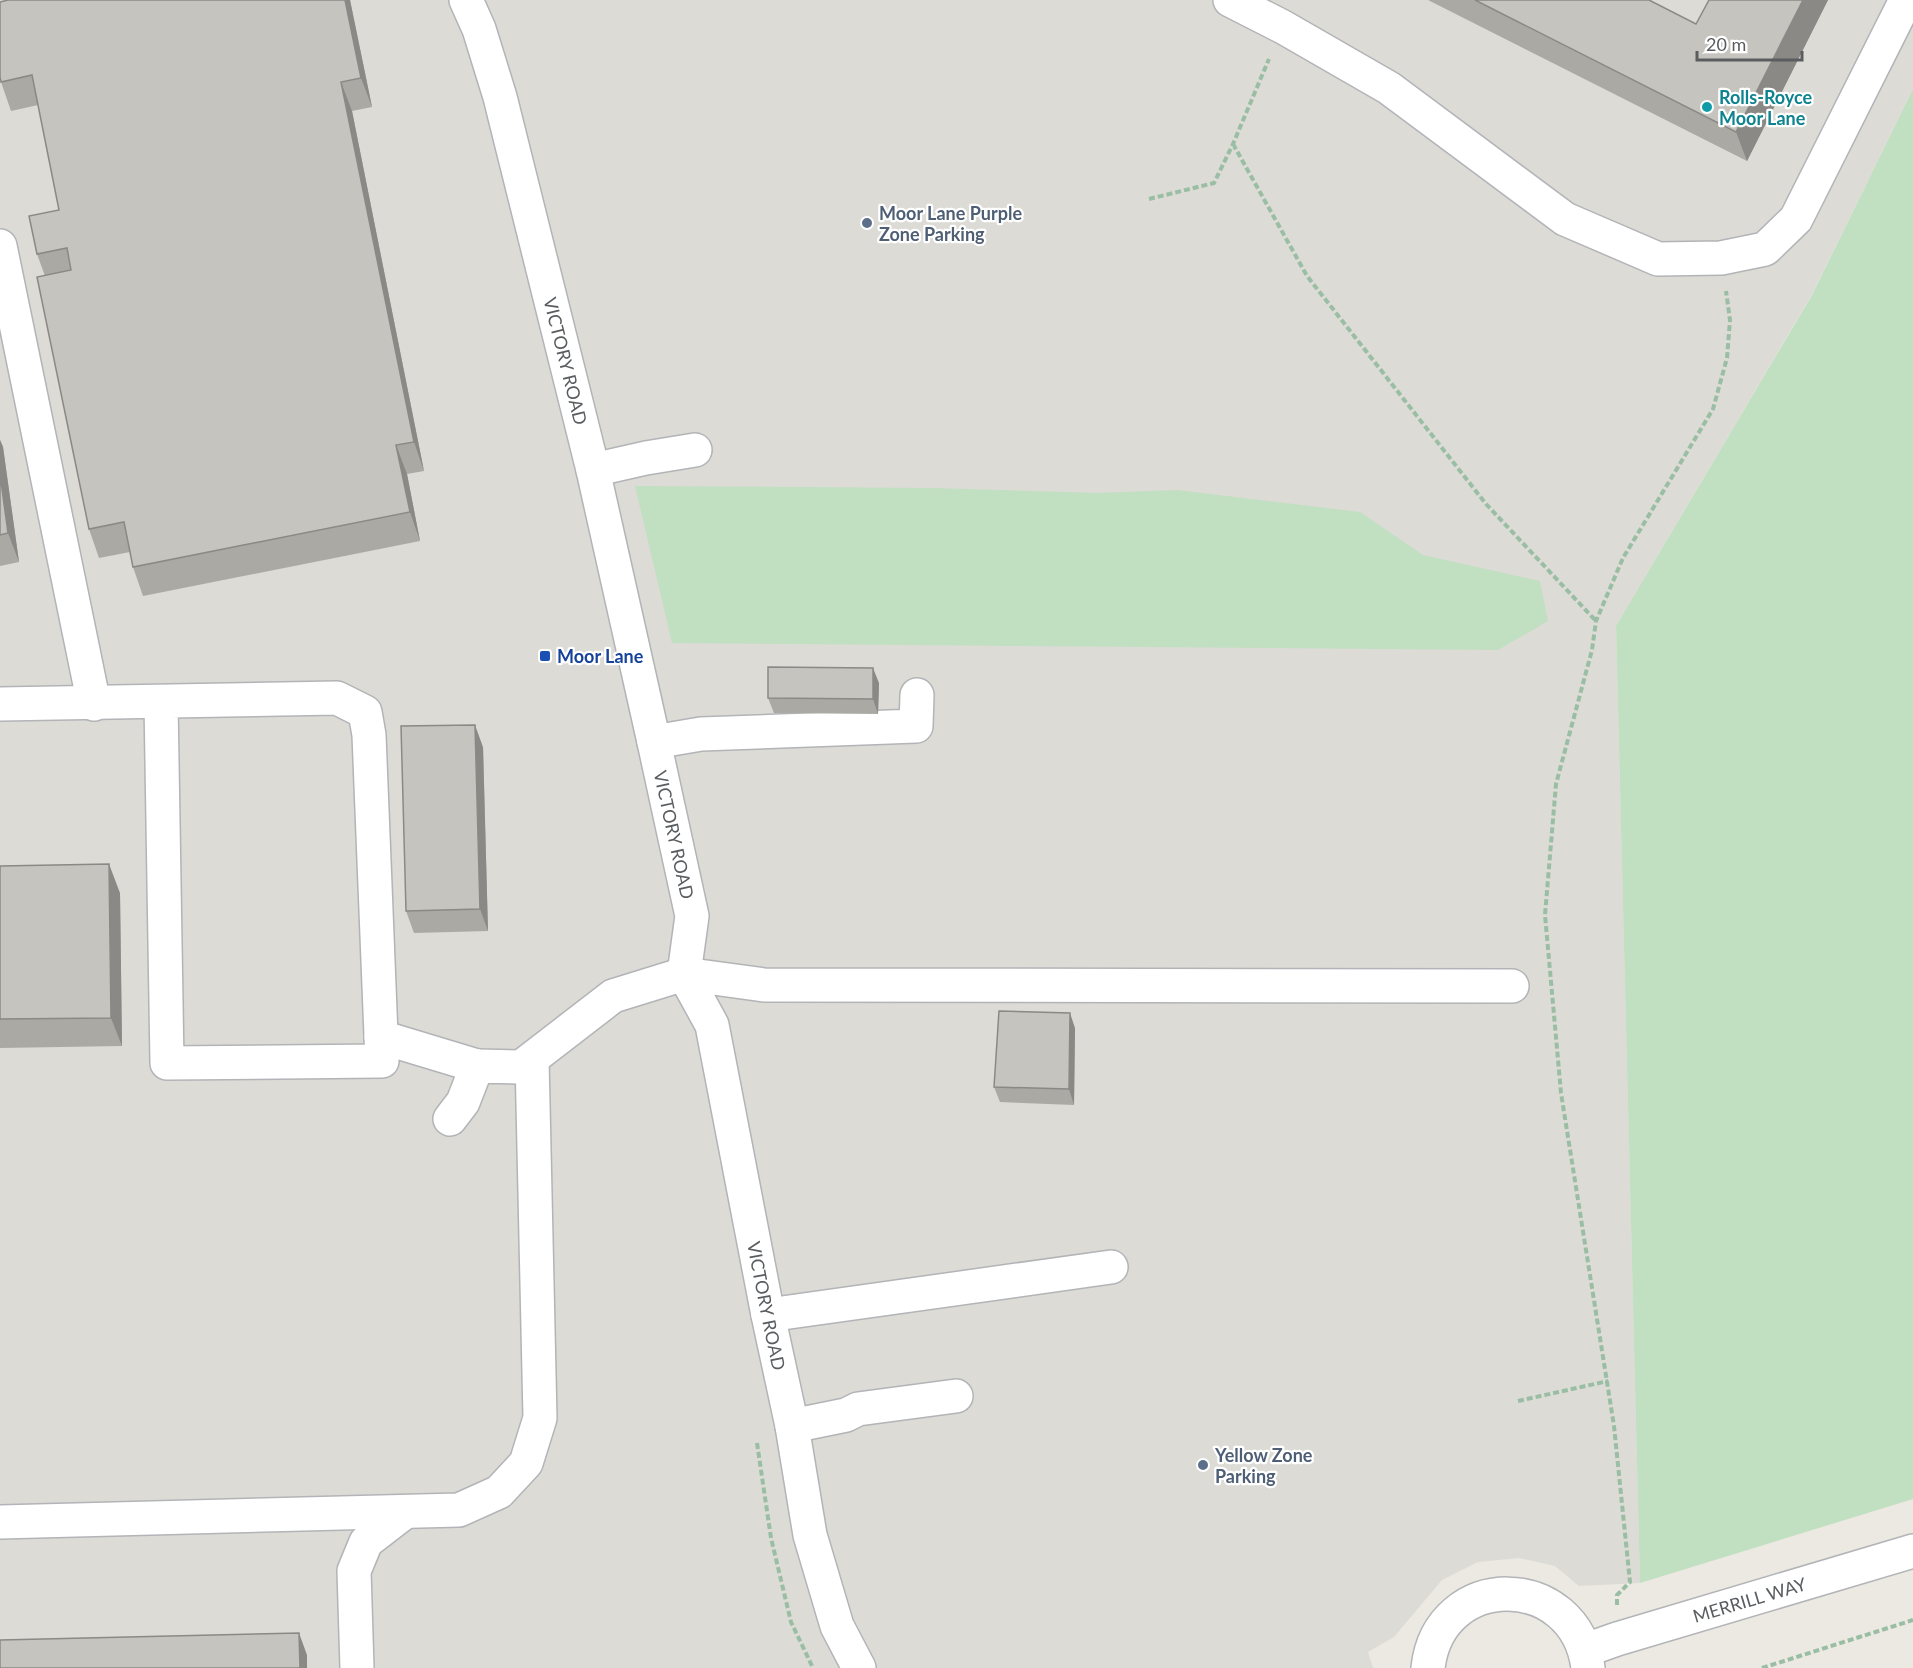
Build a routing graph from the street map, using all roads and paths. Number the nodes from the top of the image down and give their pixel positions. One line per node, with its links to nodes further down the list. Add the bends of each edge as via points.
1 (466, 0): 10 (street, VICTORY ROAD, via 500,97)
2 (1230, 0): 4 (street)
3 (1906, 0): 8 (street, via 1796,219 1765,249)
4 (1283, 27): 5 (path); 8 (street, via 1389,88 1565,219 1658,259)
5 (1233, 144): 6 (path, via 1214,183); 11 (path, via 1307,276 1486,504)
6 (1149, 199)
7 (0, 246): 15 (street)
8 (1721, 258): 11 (path, via 1730,320 1727,358 1713,409 1623,558)
9 (694, 450): 10 (street)
10 (593, 470): 16 (street, VICTORY ROAD)
11 (1596, 621): 25 (path, via 1592,650 1556,784 1545,915 1560,1093)
12 (916, 695): 16 (street, via 916,726 700,734)
13 (162, 702): 15 (street); 19 (street, via 337,698 365,712); 19 (street, via 167,1064 382,1061)
14 (0, 704): 15 (street)
15 (94, 704)
16 (654, 742): 17 (street, VICTORY ROAD, via 692,916)
17 (684, 974): 18 (street, via 764,985); 20 (street, via 613,996); 24 (street, VICTORY ROAD, via 712,1025)
18 (1512, 986)
19 (381, 1036): 21 (street)
20 (532, 1059): 21 (street, via 521,1067); 29 (street, via 540,1418 526,1463 499,1492 459,1510)
21 (477, 1066): 22 (street, via 463,1102)
22 (450, 1119)
23 (1111, 1267): 24 (street)
24 (768, 1315): 28 (street, VICTORY ROAD)
25 (1608, 1381): 27 (path); 34 (path, via 1630,1582 1617,1595)
26 (956, 1396): 28 (street, via 858,1409)
27 (1518, 1401)
28 (792, 1426): 38 (street, VICTORY ROAD, via 810,1535 837,1626)
29 (405, 1512): 30 (street); 36 (street, via 366,1542 354,1571)
30 (0, 1522)
31 (771, 1538): 37 (path, via 791,1622)
32 (1913, 1551): 34 (street, MERRILL WAY)
33 (1913, 1620): 40 (path)
34 (1617, 1639): 35 (street, MERRILL WAY)
35 (1587, 1659): 39 (street, via 1576,1630 1560,1612 1541,1600 1518,1593 1495,1594 1473,1601 1454,1614 1439,1632)
36 (357, 1668)
37 (813, 1668)
38 (859, 1668)
39 (1428, 1668)
40 (1762, 1668)

